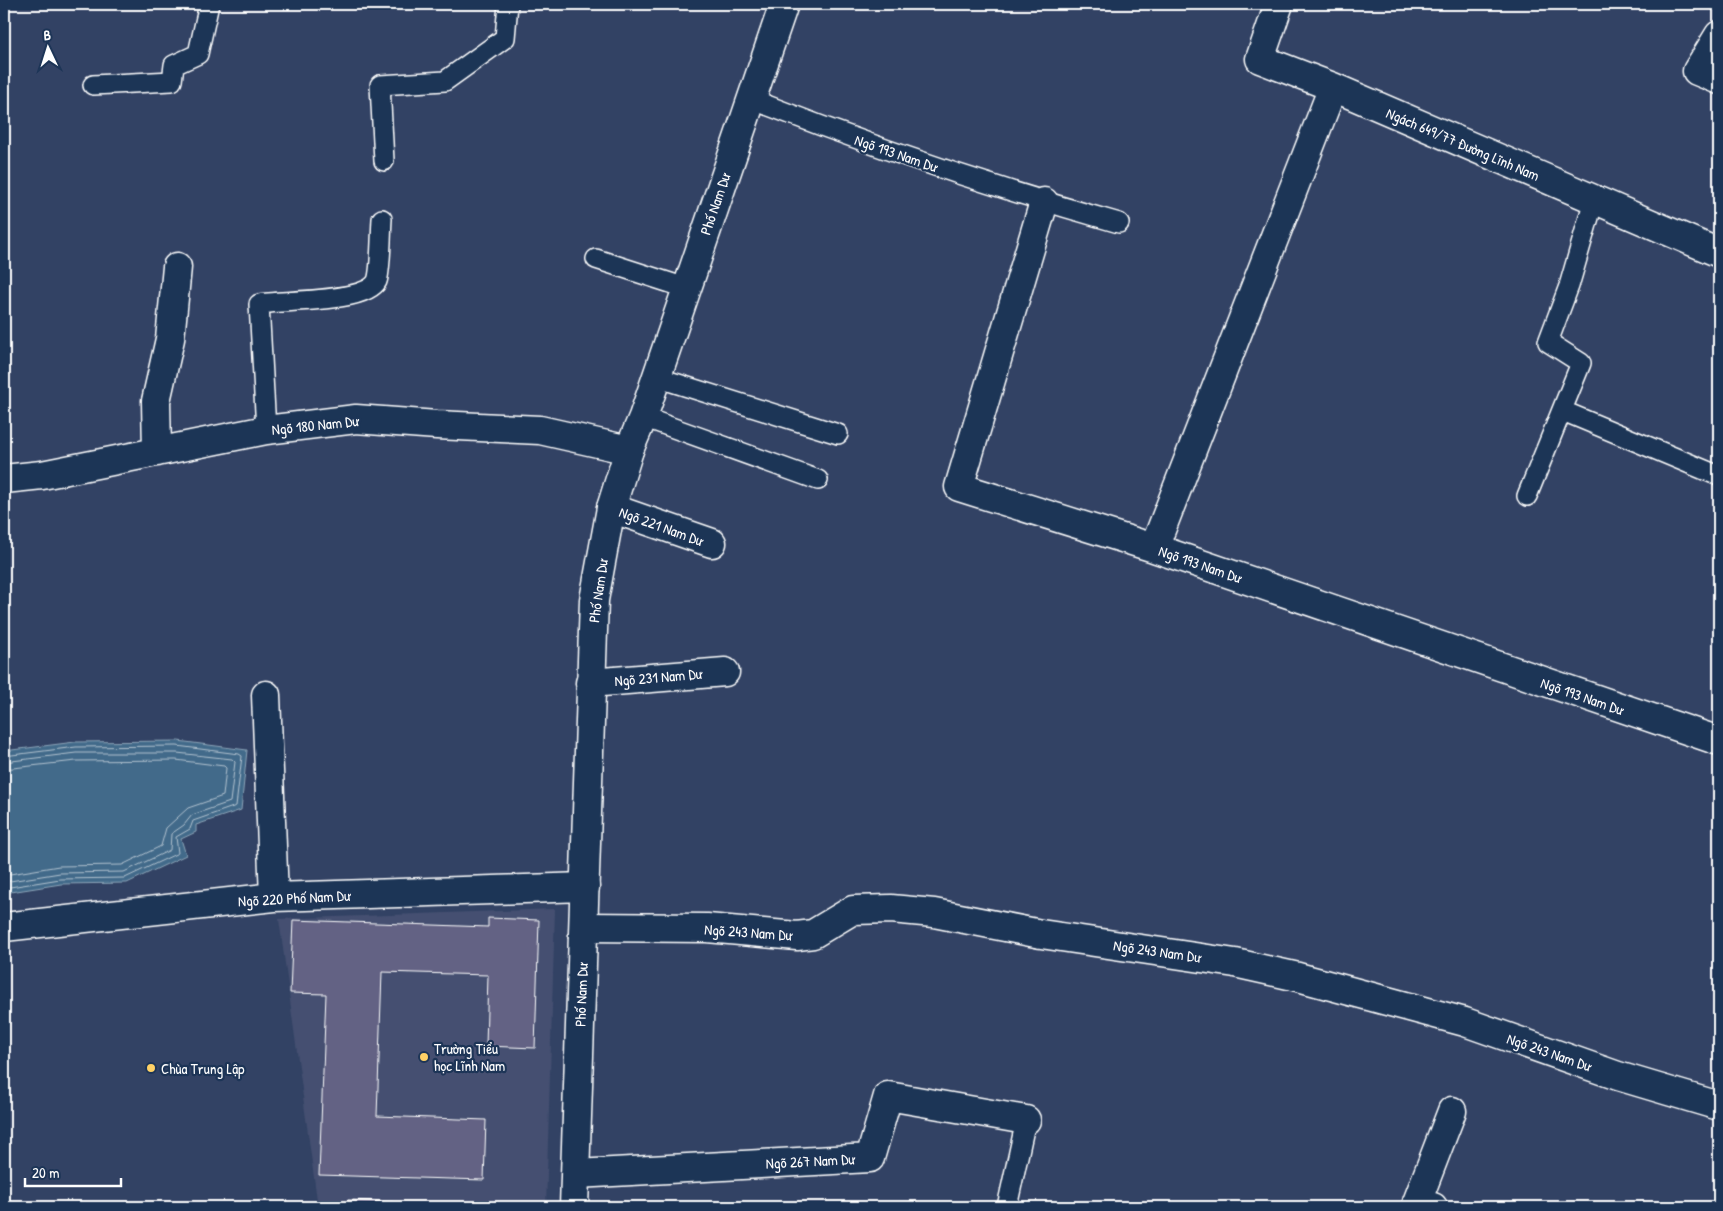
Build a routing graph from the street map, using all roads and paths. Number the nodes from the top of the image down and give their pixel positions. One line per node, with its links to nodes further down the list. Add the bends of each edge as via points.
1 (209, 4): 7 (lane, via 198,54 174,64 172,81)
2 (508, 4): 10 (lane, via 505,38 445,81 380,85)
3 (784, 4): 9 (street, Phố Nam Dư)
4 (1279, 4): 8 (street, Ngách 649/77 Đường Lĩnh Nam, via 1260,59)
5 (1719, 35): 6 (street, via 1697,71)
6 (1719, 80)
7 (93, 85)
8 (1334, 87): 11 (street, Ngách 649/77 Đường Lĩnh Nam); 32 (street)
9 (751, 99): 12 (lane, Ngõ 193 Nam Dư, via 843,135); 18 (street, Phố Nam Dư)
10 (384, 161)
11 (1594, 200): 15 (street, Ngách 649/77 Đường Lĩnh Nam); 20 (lane, via 1569,286 1548,342 1582,363)
12 (1044, 202): 14 (lane, Ngõ 193 Nam Dư); 32 (street, Ngõ 193 Nam Dư, via 959,487)
13 (382, 219): 22 (lane, via 377,280 369,290 350,296 259,304)
14 (1119, 223)
15 (1719, 253)
16 (596, 259): 18 (lane)
17 (177, 267): 25 (street, via 170,339 156,401)
18 (686, 288): 19 (street, Phố Nam Dư)
19 (656, 377): 21 (street, Phố Nam Dư); 23 (lane)
20 (1563, 412): 26 (lane); 29 (lane)
21 (643, 417): 24 (street, Phố Nam Dư); 28 (lane)
22 (266, 430): 24 (street, Ngõ 180 Nam Dư, via 356,418 540,430); 25 (street, Ngõ 180 Nam Dư)
23 (838, 434)
24 (629, 450): 30 (street, Phố Nam Dư)
25 (157, 452): 27 (street, Ngõ 180 Nam Dư, via 42,475)
26 (1719, 476)
27 (4, 479)
28 (818, 480)
29 (1527, 496)
30 (611, 508): 31 (street, Ngõ 221 Nam Dư); 34 (street, Phố Nam Dư, via 594,600)
31 (712, 544)
32 (1154, 548): 36 (street, Ngõ 193 Nam Dư)
33 (725, 672): 34 (street, Ngõ 231 Nam Dư)
34 (590, 683): 37 (street, Phố Nam Dư)
35 (266, 695): 38 (street)
36 (1719, 741)
37 (585, 887): 38 (street, Ngõ 220 Phố Nam Dư); 40 (street, Phố Nam Dư)
38 (274, 897): 39 (street, Ngõ 220 Phố Nam Dư)
39 (4, 927)
40 (584, 927): 41 (street, Ngõ 243 Nam Dư, via 707,928 797,936 813,934 853,910 934,913 1041,934 1236,963 1298,978 1465,1022 1618,1076); 44 (street, Phố Nam Dư)
41 (1719, 1106)
42 (1452, 1111): 47 (street, via 1417,1202)
43 (1026, 1120): 44 (street, Ngõ 267 Nam Dư, via 888,1096 870,1158); 46 (lane)
44 (576, 1174): 45 (street, Phố Nam Dư)
45 (574, 1207)
46 (1007, 1207)
47 (1433, 1207)

